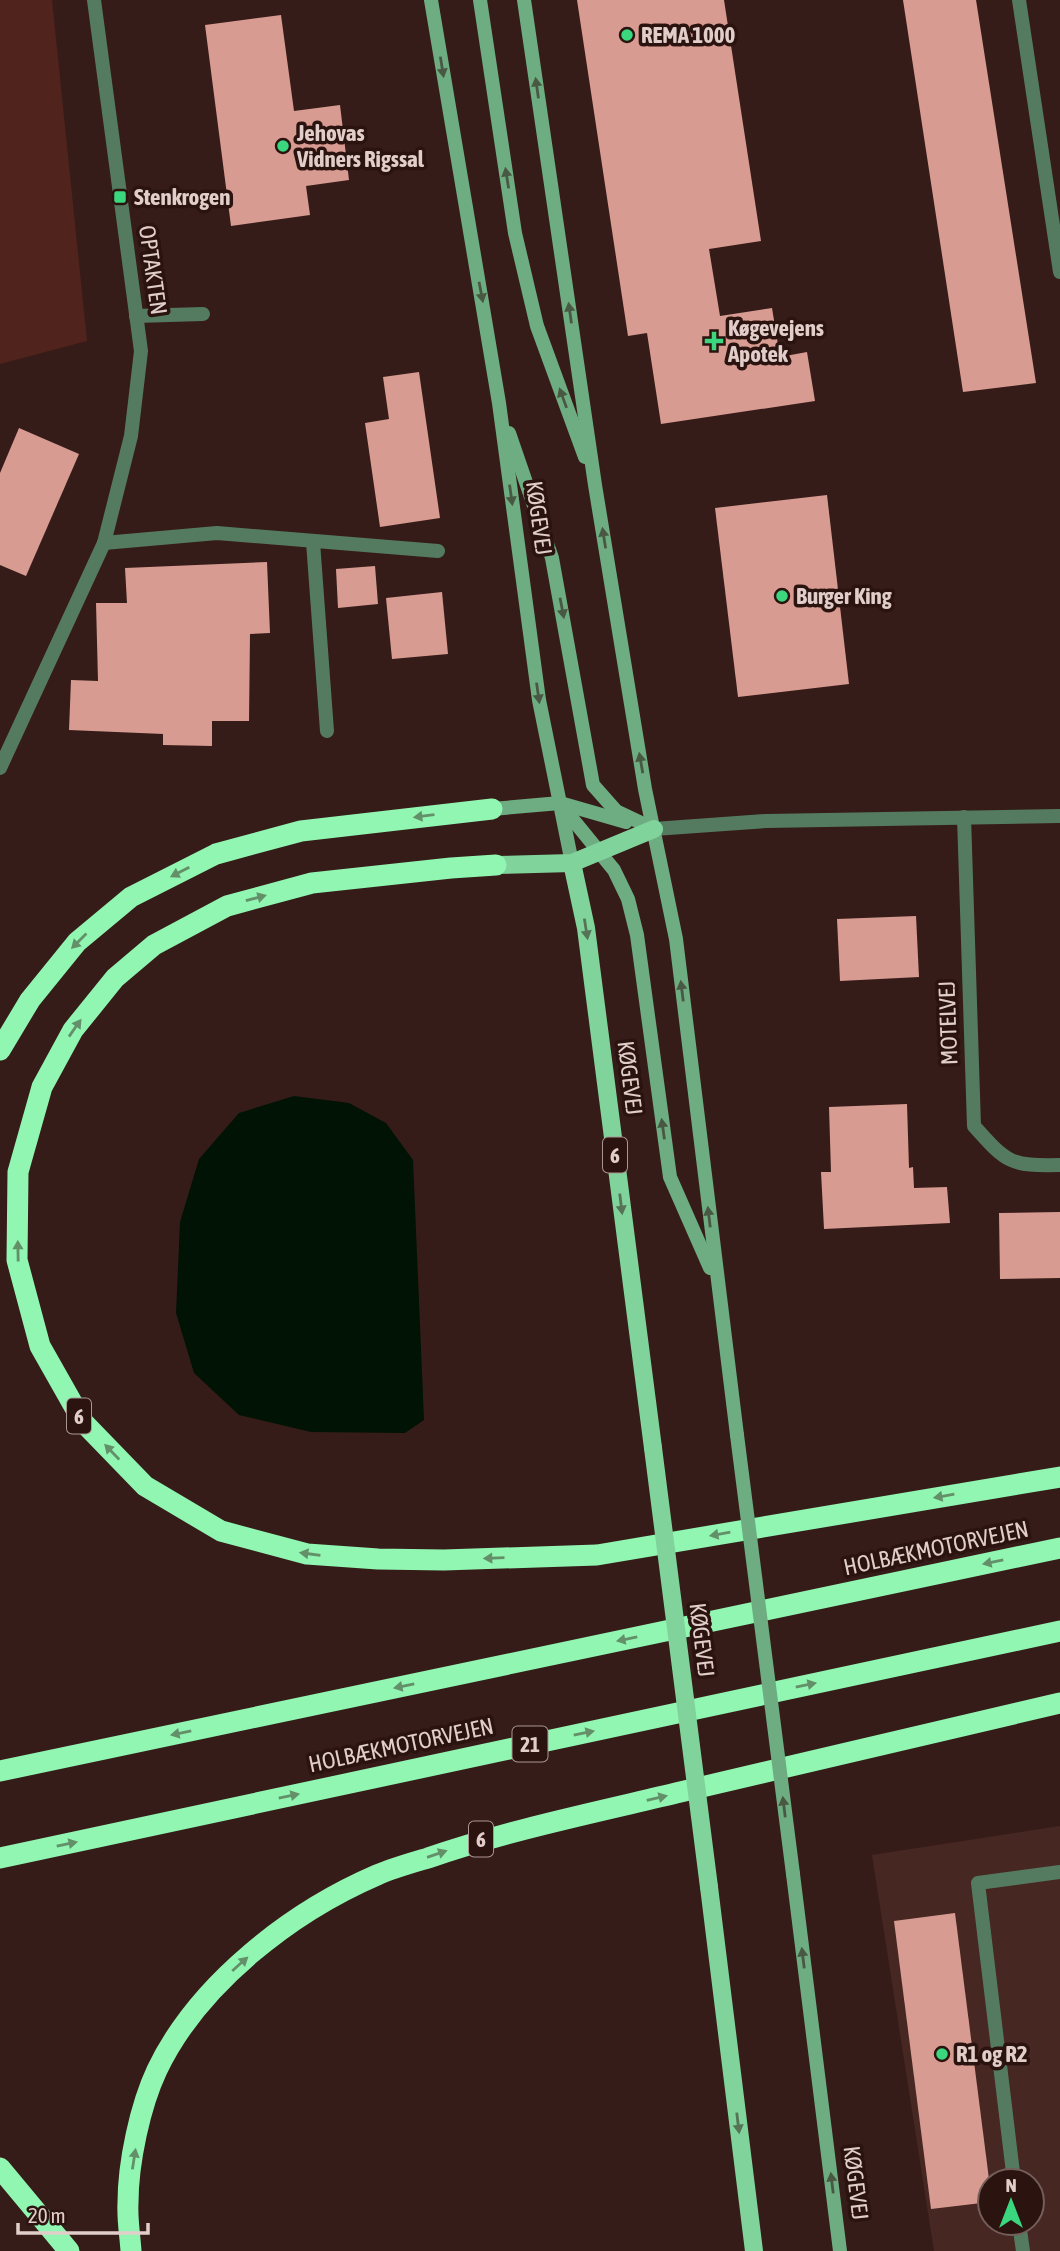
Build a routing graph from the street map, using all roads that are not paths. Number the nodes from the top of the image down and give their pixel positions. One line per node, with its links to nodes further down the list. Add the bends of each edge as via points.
1 (94, 0): 8 (street, OPTAKTEN)
2 (431, 0): 9 (street, KØGEVEJ, one-way to 9)
3 (480, 0): 10 (street, one-way to 3, via 537,326 515,233)
4 (524, 0): 10 (street, KØGEVEJ, one-way to 4)
5 (1019, 0): 6 (street)
6 (1060, 272)
7 (203, 314): 8 (street)
8 (136, 316): 12 (street, OPTAKTEN, via 141,351 131,436)
9 (499, 403): 16 (street, KØGEVEJ, one-way to 16, via 539,700); 20 (street, one-way to 20, via 552,558 593,785 616,811)
10 (595, 485): 20 (street, KØGEVEJ, one-way to 10)
11 (313, 542): 12 (street, via 217,533); 13 (street); 14 (street)
12 (104, 543): 15 (street, OPTAKTEN)
13 (438, 551)
14 (327, 731)
15 (0, 768)
16 (560, 803): 17 (street); 20 (street); 21 (street); 22 (street, KØGEVEJ)
17 (492, 809): 24 (highway, one-way to 24, via 301,831 216,854 131,897 77,942 30,1000)
18 (1060, 816): 19 (street)
19 (964, 817): 20 (street, via 766,821); 25 (street, MOTELVEJ, via 974,1126 1001,1156 1026,1166)
20 (654, 829): 21 (main road); 26 (street, KØGEVEJ, one-way to 20, via 676,939)
21 (601, 852): 22 (main road); 26 (street, one-way to 21, via 670,1177 637,935 628,899)
22 (572, 863): 23 (main road, 6); 38 (main road, KØGEVEJ / 6, one-way to 38, bridge, via 586,928)
23 (496, 865): 27 (highway, 6, one-way to 23, via 597,1555 378,1559 307,1554 221,1531 145,1486 83,1422 40,1346 18,1260 18,1172 41,1087 72,1030 114,978 154,945 227,906 312,883)
24 (0, 1050)
25 (1060, 1165)
26 (718, 1285): 39 (street, KØGEVEJ, one-way to 26, bridge)
27 (1060, 1477)
28 (1060, 1548): 31 (highway, HOLBÆKMOTORVEJEN, one-way to 31)
29 (1060, 1631): 32 (highway, HOLBÆKMOTORVEJEN / 21, one-way to 29)
30 (1060, 1703): 37 (highway, 6, one-way to 30, via 128,2203 133,2159 157,2070 178,2033 240,1962 329,1900 377,1875 483,1839)
31 (0, 1771)
32 (0, 1858)
33 (1060, 1872): 34 (street, via 978,1883)
34 (1012, 2167)
35 (0, 2168): 36 (highway)
36 (69, 2251)
37 (131, 2251)
38 (754, 2251)
39 (840, 2251)

